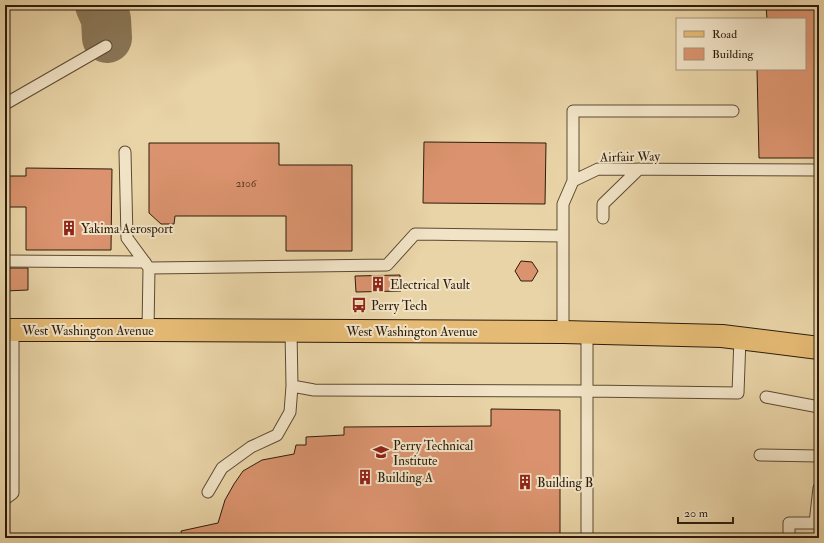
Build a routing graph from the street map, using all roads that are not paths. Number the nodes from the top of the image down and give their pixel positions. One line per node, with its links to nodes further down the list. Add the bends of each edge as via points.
1 (106, 46): 2 (lane)
2 (5, 104)
3 (733, 110): 7 (lane, via 573,110)
4 (125, 152): 11 (lane, via 127,238)
5 (639, 169): 6 (lane, Airfair Way); 7 (lane, Airfair Way, via 598,169); 8 (lane, via 604,204)
6 (819, 170)
7 (573, 181): 9 (lane, via 562,204)
8 (603, 218)
9 (562, 236): 11 (lane, via 415,234 387,265); 15 (lane)
10 (5, 261): 11 (lane)
11 (147, 265): 13 (lane)
12 (9, 330): 13 (main road, West Washington Avenue); 27 (lane, via 13,493)
13 (148, 330): 14 (main road, West Washington Avenue)
14 (291, 331): 15 (main road, West Washington Avenue); 19 (lane)
15 (563, 332): 16 (main road, West Washington Avenue)
16 (587, 332): 17 (main road, West Washington Avenue); 20 (lane)
17 (740, 338): 18 (main road, West Washington Avenue); 20 (lane, via 738,393)
18 (819, 348)
19 (292, 386): 20 (lane, via 314,390); 26 (lane, via 290,412 277,435 251,447 222,468)
20 (587, 391): 29 (lane)
21 (766, 397): 22 (lane)
22 (819, 407)
23 (760, 455): 24 (lane)
24 (819, 456)
25 (819, 488): 28 (lane)
26 (208, 492)
27 (5, 499)
28 (817, 523): 30 (lane, via 789,523)
29 (587, 538)
30 (789, 538)

